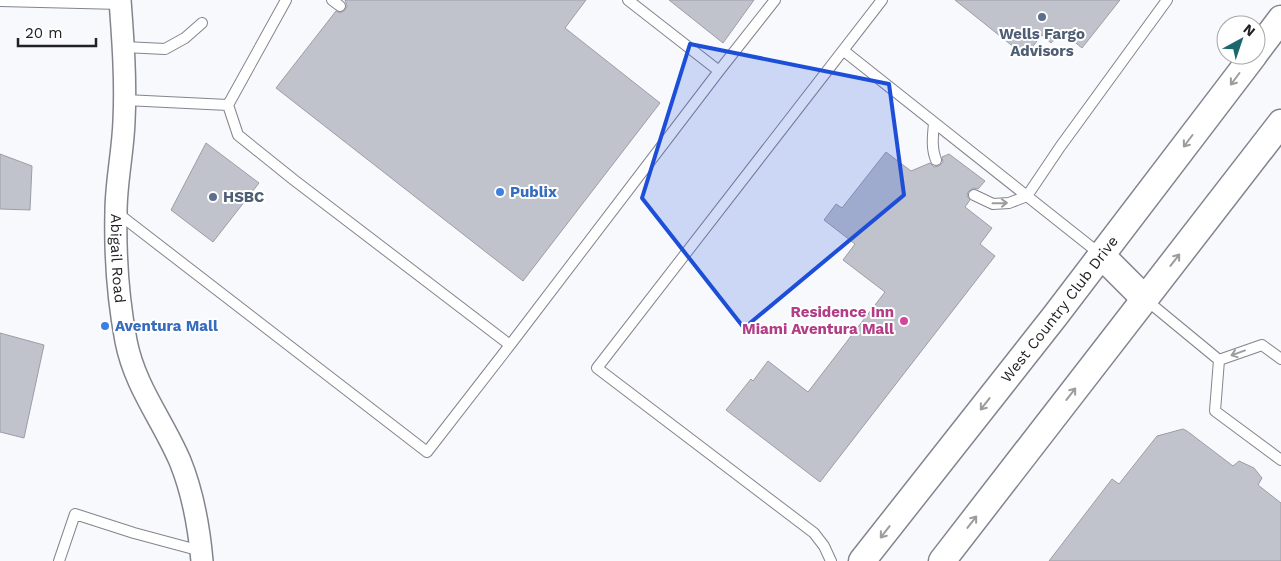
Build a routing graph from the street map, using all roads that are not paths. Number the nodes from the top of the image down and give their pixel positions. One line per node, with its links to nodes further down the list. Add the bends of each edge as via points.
1 (286, 0): 16 (lane)
2 (628, 0): 14 (lane)
3 (775, 0): 14 (lane)
4 (882, 0): 12 (lane)
5 (1167, 0): 21 (lane)
6 (3, 1): 7 (lane)
7 (120, 2): 11 (street, Abigail Road)
8 (1281, 19): 10 (street)
9 (202, 23): 11 (lane, via 165,49)
10 (1266, 39)
11 (124, 47): 15 (street, Abigail Road)
12 (844, 51): 17 (lane); 31 (lane, via 597,368 814,533)
13 (1246, 65): 23 (street, West Country Club Drive, one-way to 23)
14 (719, 71): 25 (lane)
15 (125, 100): 16 (lane); 22 (street, Abigail Road)
16 (228, 106): 25 (lane, via 238,135)
17 (934, 123): 19 (lane, via 932,144); 21 (lane)
18 (1281, 123): 24 (street, one-way to 18)
19 (936, 160)
20 (974, 195): 21 (lane, one-way to 21, via 993,204 1009,203)
21 (1027, 196): 23 (lane)
22 (116, 212): 25 (lane, via 427,452); 29 (street, Abigail Road, via 120,306 128,353 142,391 185,475 193,498)
23 (1101, 255): 24 (street); 32 (street, West Country Club Drive, one-way to 32)
24 (1145, 299): 26 (lane); 33 (street, one-way to 24)
25 (510, 345)
26 (1219, 360): 27 (lane, one-way to 26, via 1262,345); 28 (lane, via 1215,410)
27 (1281, 360)
28 (1281, 460)
29 (202, 556): 30 (lane, via 75,514)
30 (59, 561)
31 (831, 561)
32 (862, 561)
33 (942, 561)

